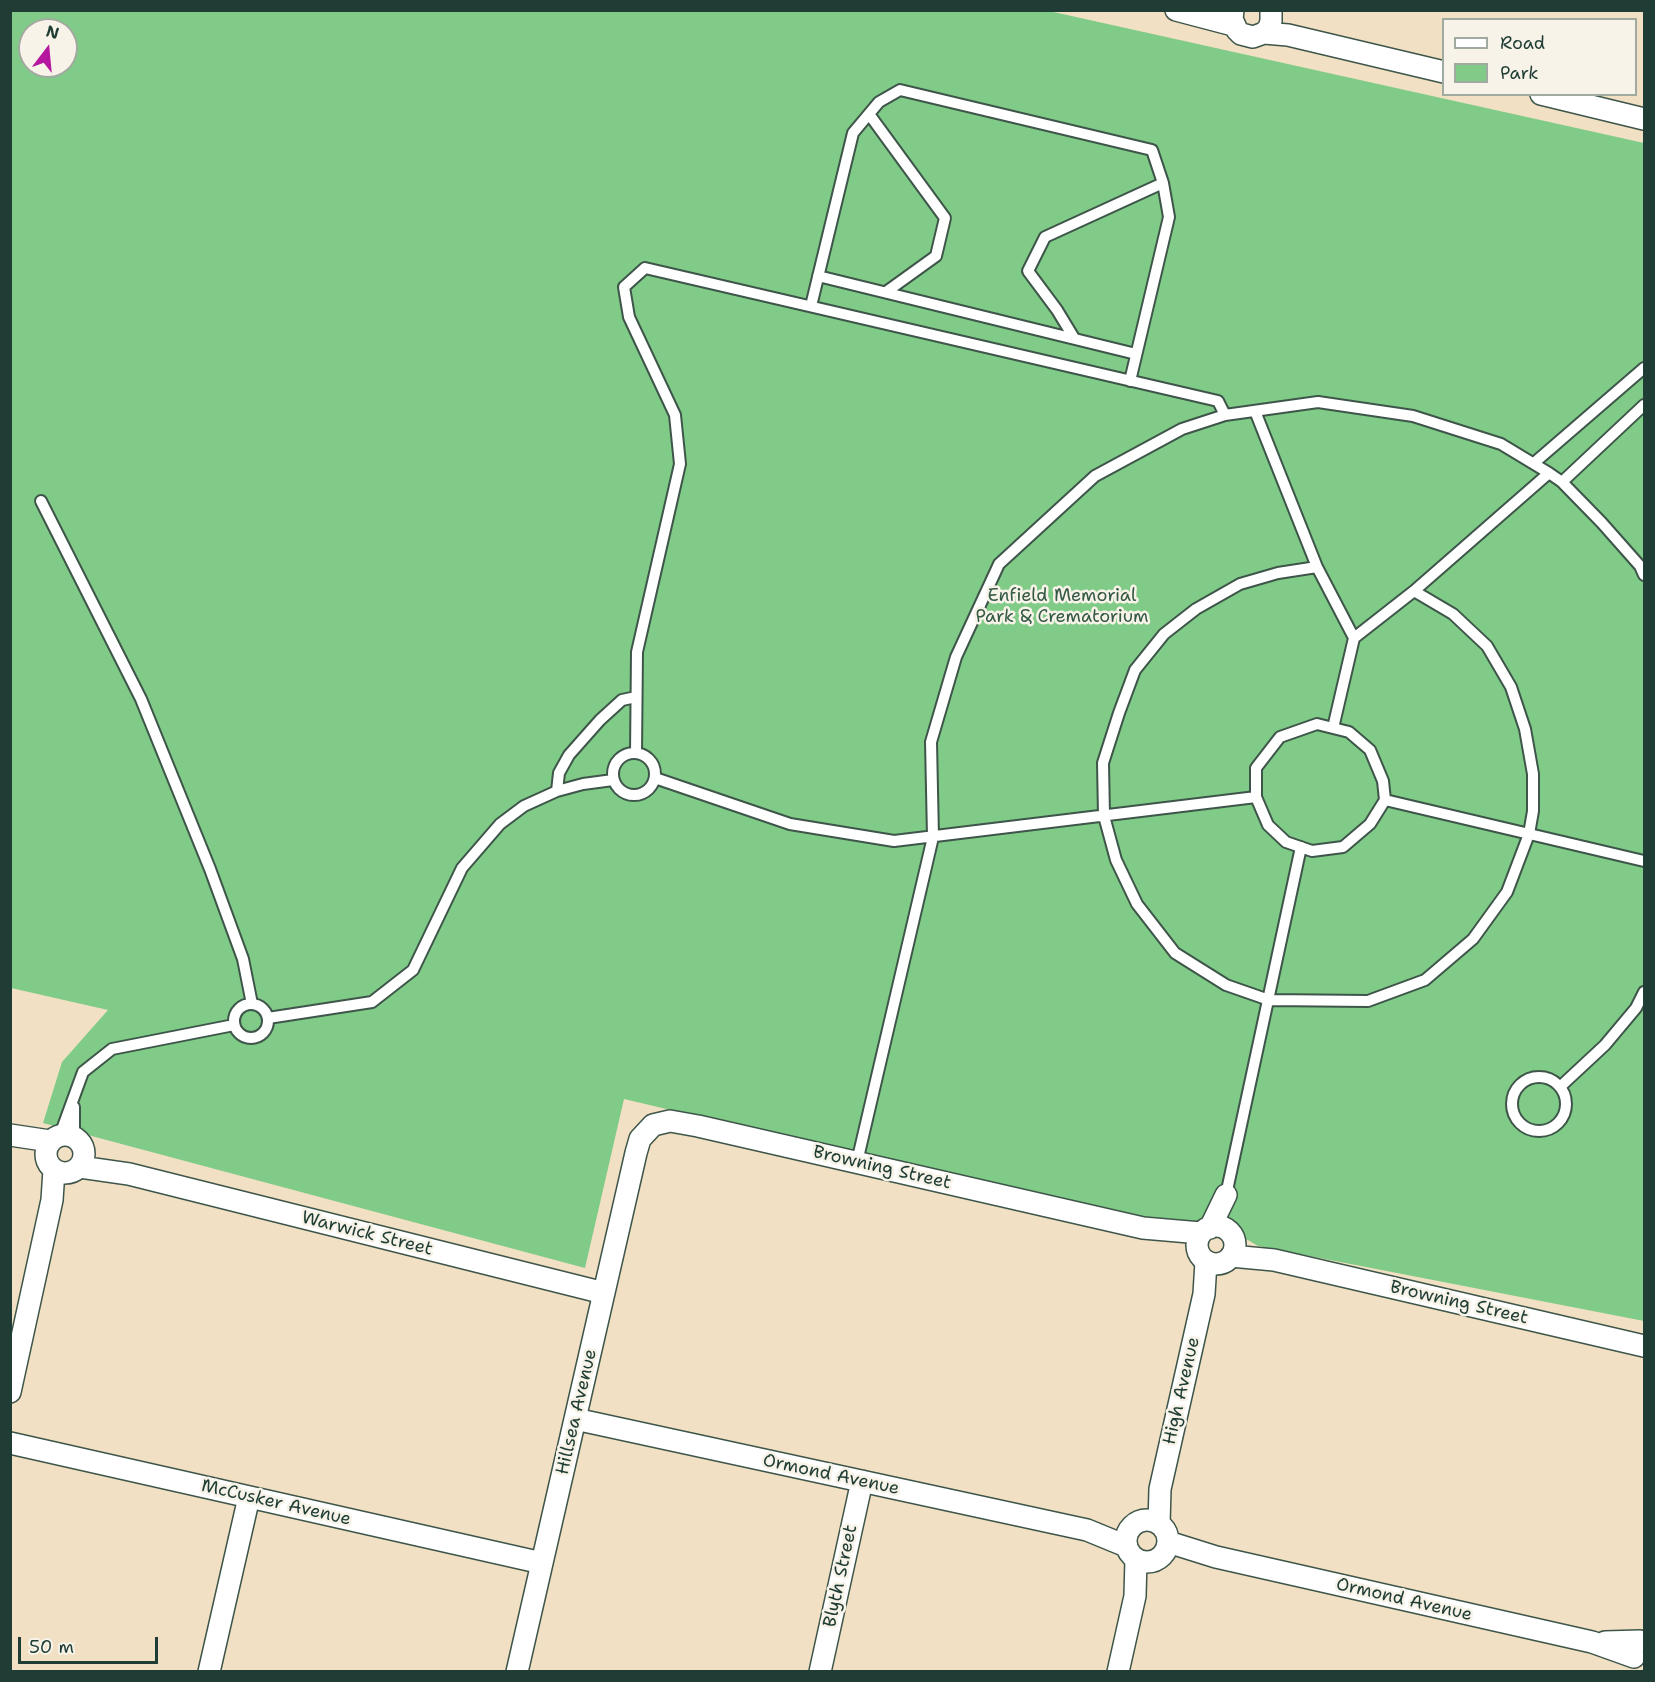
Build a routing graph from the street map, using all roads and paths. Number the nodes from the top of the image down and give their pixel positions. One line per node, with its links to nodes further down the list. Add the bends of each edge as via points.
1 (1178, 11): 2 (street)
2 (1233, 18): 3 (street, via 1241,34 1253,37)
3 (1269, 19): 4 (street, via 1306,29 1330,46)
4 (1442, 72)
5 (1550, 96): 7 (street)
6 (869, 114): 8 (lane, via 879,102 900,90 1152,150); 9 (lane, via 853,133); 10 (lane, via 945,218 936,256)
7 (1644, 118)
8 (1163, 183): 12 (lane, via 1045,237 1028,271); 13 (lane, via 1169,217)
9 (818, 276): 10 (lane); 11 (lane)
10 (886, 292): 12 (lane)
11 (811, 306): 15 (lane); 27 (lane, via 645,268 624,287 629,317 675,415 680,464 637,652)
12 (1074, 338): 13 (lane)
13 (1136, 354): 15 (lane)
14 (1644, 368): 19 (lane)
15 (1130, 381): 18 (lane, via 1218,401)
16 (1644, 405): 21 (lane)
17 (1255, 411): 18 (lane); 19 (lane, via 1318,402 1413,416 1501,444); 23 (lane)
18 (1225, 414): 37 (lane, via 1182,429 1095,476 999,564 956,657 931,742)
19 (1534, 463): 20 (lane)
20 (1549, 473): 21 (lane); 25 (lane)
21 (1562, 482): 24 (lane)
22 (41, 501): 42 (lane, via 141,699 243,959)
23 (1317, 567): 26 (lane); 35 (lane, via 1240,584 1196,609 1164,634 1135,670 1119,712 1103,763)
24 (1644, 575)
25 (1414, 591): 26 (lane); 36 (lane, via 1453,614 1487,646 1511,687 1525,729 1533,774)
26 (1354, 639): 28 (lane)
27 (636, 697): 29 (lane); 32 (lane, via 622,700 569,755 559,773)
28 (1333, 728): 33 (lane, via 1317,724 1280,737 1257,768); 34 (lane, via 1348,732 1370,750 1383,781)
29 (636, 753): 30 (lane, via 652,764); 31 (lane, via 618,760)
30 (655, 778): 31 (lane, via 648,790 634,795 621,791); 37 (lane, via 790,824 894,841)
31 (613, 780): 32 (lane)
32 (557, 791): 43 (lane, via 525,806 500,824 462,868 413,970 372,1002)
33 (1256, 797): 35 (lane); 38 (lane, via 1268,825 1286,842)
34 (1385, 800): 36 (lane); 38 (lane, via 1370,824 1343,847 1312,851)
35 (1104, 816): 37 (lane); 41 (lane, via 1116,860 1137,904 1175,953 1226,985)
36 (1529, 834): 39 (lane); 41 (lane, via 1500,902 1473,939 1425,980 1368,1001)
37 (933, 837): 50 (lane)
38 (1301, 847): 41 (lane)
39 (1644, 861)
40 (1644, 993): 45 (lane, via 1605,1045)
41 (1269, 1000): 51 (lane)
42 (252, 1004): 43 (lane, via 262,1008); 44 (lane, via 238,1011)
43 (268, 1018): 44 (lane, via 266,1031 255,1038 242,1036)
44 (234, 1025): 48 (lane, via 112,1049 83,1072)
45 (1561, 1086): 45 (lane, via 1567,1105 1559,1123 1550,1129 1532,1130 1516,1118 1512,1100 1520,1084 1536,1076)
46 (10, 1135): 48 (street, Warwick Street)
47 (10, 1140): 48 (street, Warwick Street)
48 (65, 1153): 53 (street, Warwick Street, via 129,1174); 55 (street)
49 (636, 1153): 50 (street, Browning Street, via 640,1139 653,1125 670,1121); 53 (street, Hillsea Avenue)
50 (856, 1162): 52 (street, Browning Street)
51 (1226, 1195): 52 (street, High Avenue)
52 (1216, 1246): 54 (street, Browning Street); 60 (street, High Avenue)
53 (604, 1293): 56 (street, Hillsea Avenue)
54 (1644, 1346)
55 (10, 1392)
56 (575, 1419): 58 (street, Ormond Avenue); 61 (street, Hillsea Avenue)
57 (10, 1443): 59 (street, McCusker Avenue)
58 (862, 1482): 60 (street, Ormond Avenue); 65 (street, Blyth Street)
59 (249, 1497): 61 (street, McCusker Avenue); 63 (street)
60 (1147, 1542): 62 (street, Ormond Avenue); 66 (street, High Avenue)
61 (542, 1563): 64 (street, Hillsea Avenue)
62 (1640, 1652)
63 (209, 1671)
64 (517, 1671)
65 (820, 1671)
66 (1118, 1671)

